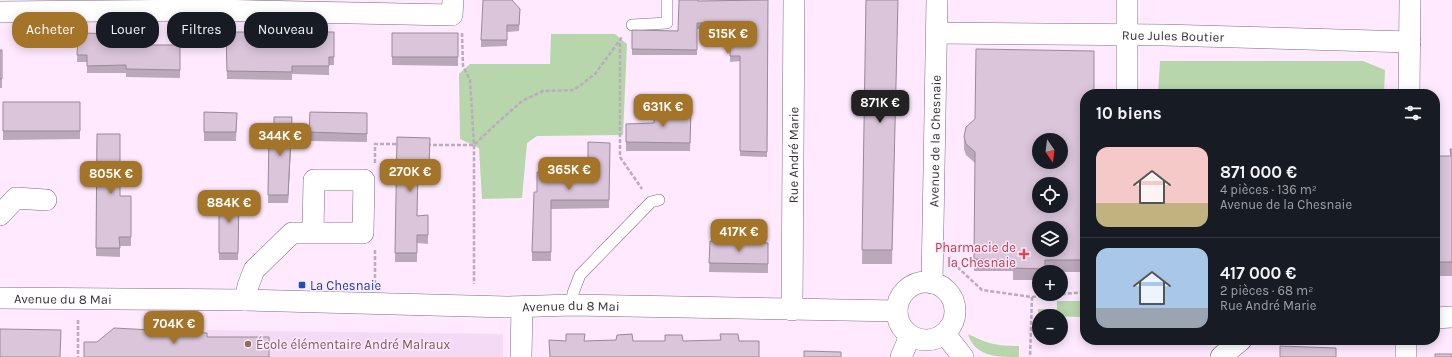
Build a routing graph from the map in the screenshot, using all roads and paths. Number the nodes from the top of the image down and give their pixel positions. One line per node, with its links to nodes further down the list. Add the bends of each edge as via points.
1 (667, 0): 9 (lane, via 667,23)
2 (794, 0): 37 (street, Rue André Marie)
3 (936, 0): 10 (street, Avenue de la Chesnaie)
4 (1127, 0): 11 (street)
5 (1410, 0): 13 (street)
6 (210, 5): 7 (street); 8 (street)
7 (453, 7): 18 (path, via 462,35 463,66 470,80)
8 (0, 12)
9 (632, 25): 12 (path, via 626,27)
10 (937, 33): 11 (street, Rue Jules Boutier); 26 (street, Avenue de la Chesnaie)
11 (1128, 34): 13 (street, Rue Jules Boutier); 14 (street)
12 (620, 42): 18 (path, via 595,74 574,90 543,91 522,101); 21 (path, via 620,157)
13 (1410, 42): 15 (street)
14 (1127, 89)
15 (1409, 89)
16 (406, 144): 19 (path, via 375,144)
17 (421, 145): 18 (path)
18 (474, 145): 34 (path)
19 (375, 167)
20 (46, 200): 22 (street, via 16,198)
21 (655, 201): 35 (lane, via 580,275 573,292)
22 (0, 215)
23 (313, 232): 33 (street, via 292,232 254,270)
24 (375, 242): 27 (path)
25 (950, 260): 30 (path, via 982,290)
26 (932, 282): 38 (street, via 921,282 908,289 900,297); 41 (street, via 948,291 955,304 954,319)
27 (375, 289)
28 (1080, 292): 29 (path)
29 (1068, 294)
30 (1032, 297): 48 (path)
31 (0, 298): 32 (street, Avenue du 8 Mai)
32 (78, 300): 33 (street, Avenue du 8 Mai); 44 (path)
33 (246, 300): 34 (street, Avenue du 8 Mai)
34 (474, 305): 36 (street, Avenue du 8 Mai)
35 (572, 305): 36 (street, Avenue du 8 Mai); 37 (street, Avenue du 8 Mai)
36 (522, 307): 45 (street)
37 (792, 310): 38 (street, Avenue du 8 Mai)
38 (897, 311): 42 (street, via 901,327)
39 (1440, 318): 40 (street)
40 (1452, 318)
41 (945, 334): 42 (street, via 928,341); 47 (street)
42 (910, 336): 46 (street)
43 (1406, 345): 49 (street)
44 (78, 357)
45 (521, 357)
46 (901, 357)
47 (962, 357)
48 (1030, 357)
49 (1406, 357)

